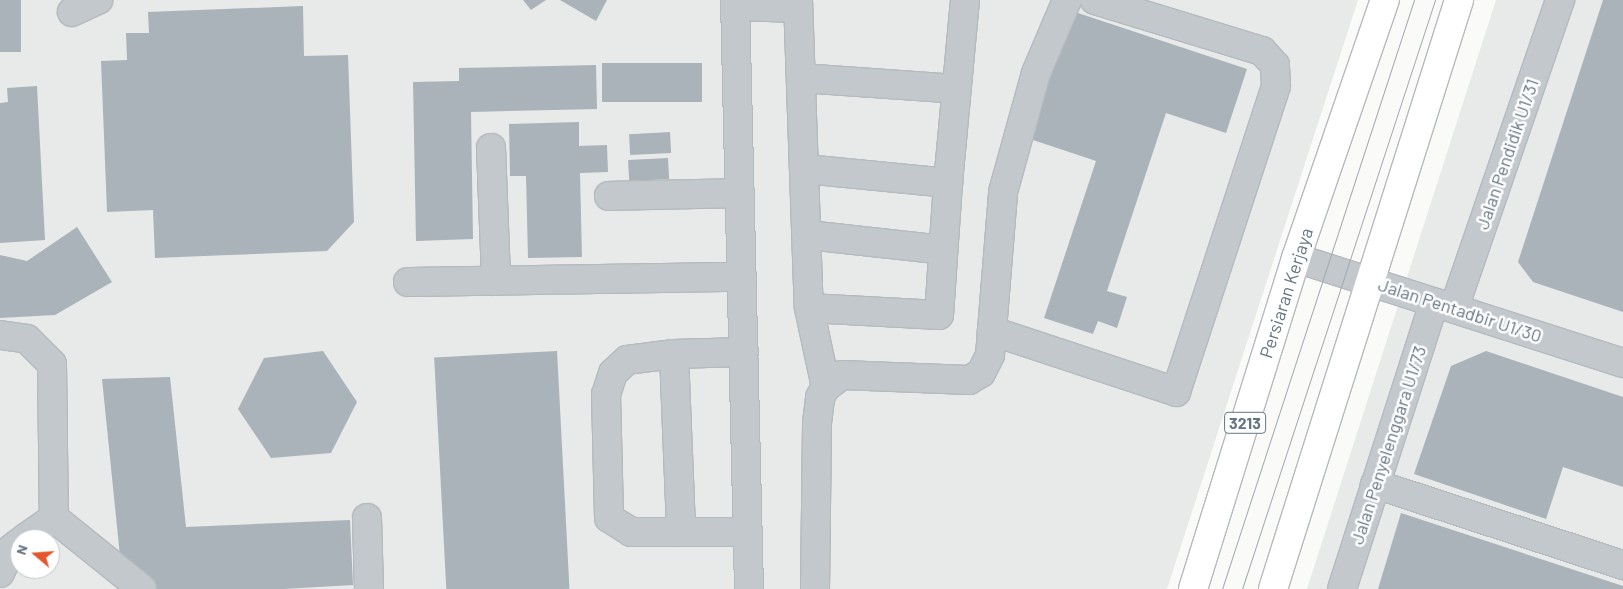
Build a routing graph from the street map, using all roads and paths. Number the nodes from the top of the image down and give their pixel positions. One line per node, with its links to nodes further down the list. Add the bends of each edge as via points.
1 (98, 0): 10 (street)
2 (965, 0): 12 (street)
3 (1067, 0): 27 (street, via 1036,73 1003,192)
4 (1095, 0): 27 (street, via 1262,51 1275,66 1276,86 1176,392)
5 (1385, 0): 20 (main road, Persiaran Kerjaya / 3213)
6 (1459, 0): 23 (main road)
7 (1560, 0): 25 (street, Jalan Pendidik U1/31)
8 (735, 3): 9 (street); 16 (street)
9 (798, 4): 11 (street)
10 (72, 12)
11 (801, 78): 12 (street); 14 (street)
12 (957, 89): 15 (street)
13 (491, 148): 22 (street)
14 (805, 169): 15 (street); 18 (street)
15 (948, 183): 19 (street)
16 (740, 193): 17 (street); 21 (street)
17 (609, 196)
18 (808, 235): 19 (street); 26 (street)
19 (943, 250): 26 (street, via 939,315)
20 (1296, 258): 23 (street, Jalan Pentadbir U1/30); 46 (main road, Persiaran Kerjaya / 3213)
21 (742, 277): 22 (street); 29 (street)
22 (496, 281): 24 (street)
23 (1368, 281): 25 (street, Jalan Pentadbir U1/30); 47 (main road)
24 (408, 282)
25 (1444, 305): 31 (street, Jalan Pentadbir U1/30); 33 (street, Jalan Penyelenggara U1/73)
26 (809, 308): 32 (street)
27 (992, 331): 32 (street, via 990,355 981,373 969,380 842,375)
28 (0, 335): 34 (street, via 27,338 52,364)
29 (744, 352): 30 (street); 38 (street)
30 (674, 354): 37 (street); 37 (street, via 626,360 613,373 606,394 609,518 631,532)
31 (1623, 363)
32 (826, 387): 45 (street, via 820,397 817,423)
33 (1375, 484): 40 (street); 48 (street, Jalan Penyelenggara U1/73)
34 (54, 518): 36 (street); 42 (street)
35 (367, 518): 43 (street)
36 (38, 529)
37 (681, 532): 38 (street)
38 (748, 532): 44 (street)
39 (10, 551): 41 (street)
40 (1623, 565)
41 (0, 573)
42 (142, 589)
43 (369, 589)
44 (749, 589)
45 (815, 589)
46 (1193, 589)
47 (1272, 589)
48 (1342, 589)

